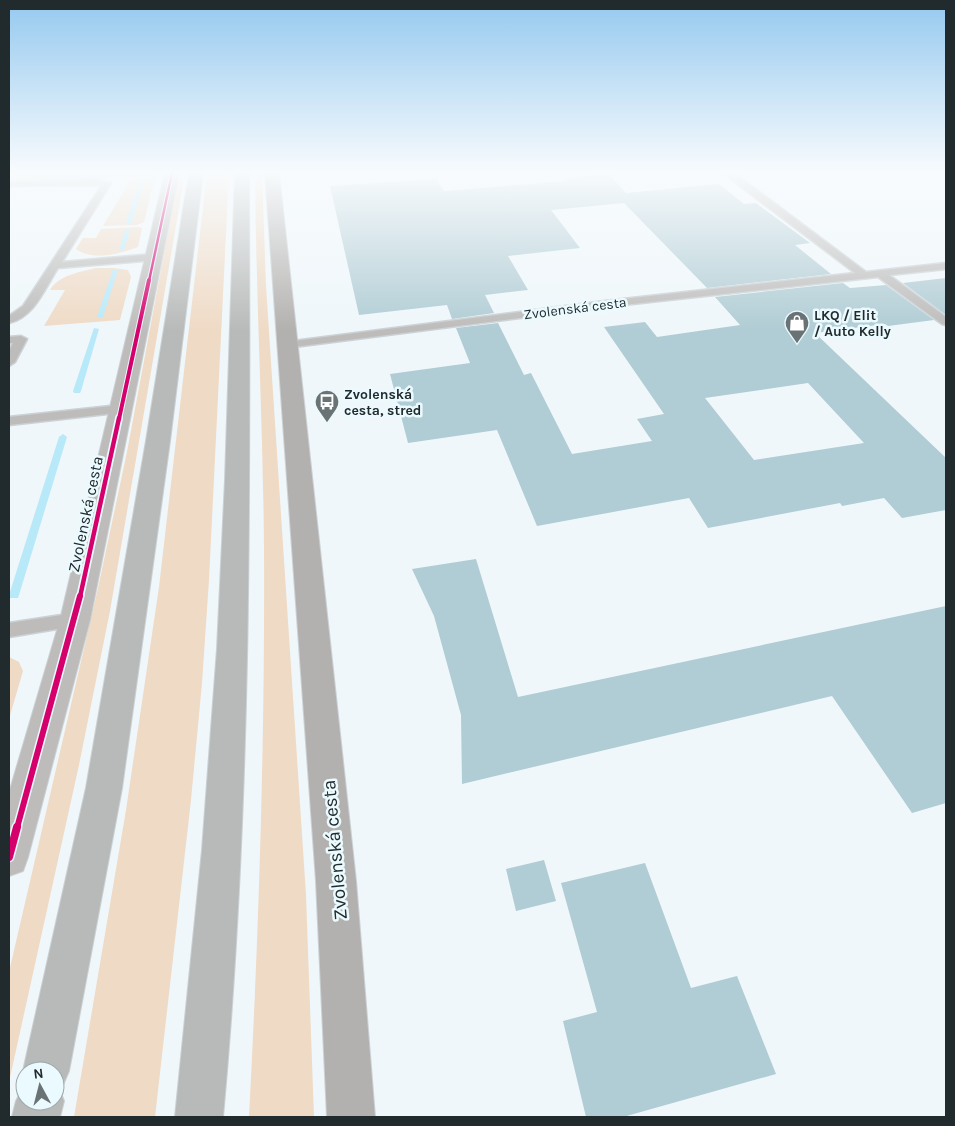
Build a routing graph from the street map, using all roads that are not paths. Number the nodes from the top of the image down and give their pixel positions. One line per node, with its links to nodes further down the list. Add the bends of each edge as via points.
1 (81, 226): 8 (lane)
2 (161, 226): 7 (street, Zvolenská cesta)
3 (189, 226): 22 (highway, via 104,788)
4 (241, 226): 23 (highway, via 235,571 228,738 216,941)
5 (276, 226): 15 (main road, Zvolenská cesta)
6 (798, 226): 11 (lane)
7 (155, 257): 8 (lane); 17 (street, Zvolenská cesta)
8 (56, 265): 12 (lane, via 27,308)
9 (946, 266): 10 (lane, Zvolenská cesta)
10 (880, 274): 11 (lane, Zvolenská cesta); 13 (lane)
11 (865, 276): 15 (lane, Zvolenská cesta, via 605,304)
12 (9, 320)
13 (946, 322)
14 (9, 340): 16 (lane, via 21,339)
15 (286, 345): 24 (main road, Zvolenská cesta, via 328,779)
16 (9, 362)
17 (120, 409): 18 (lane); 19 (street, Zvolenská cesta)
18 (9, 421)
19 (75, 620): 20 (lane); 21 (street, Zvolenská cesta)
20 (9, 630)
21 (9, 857)
22 (48, 1061)
23 (199, 1117)
24 (351, 1117)

